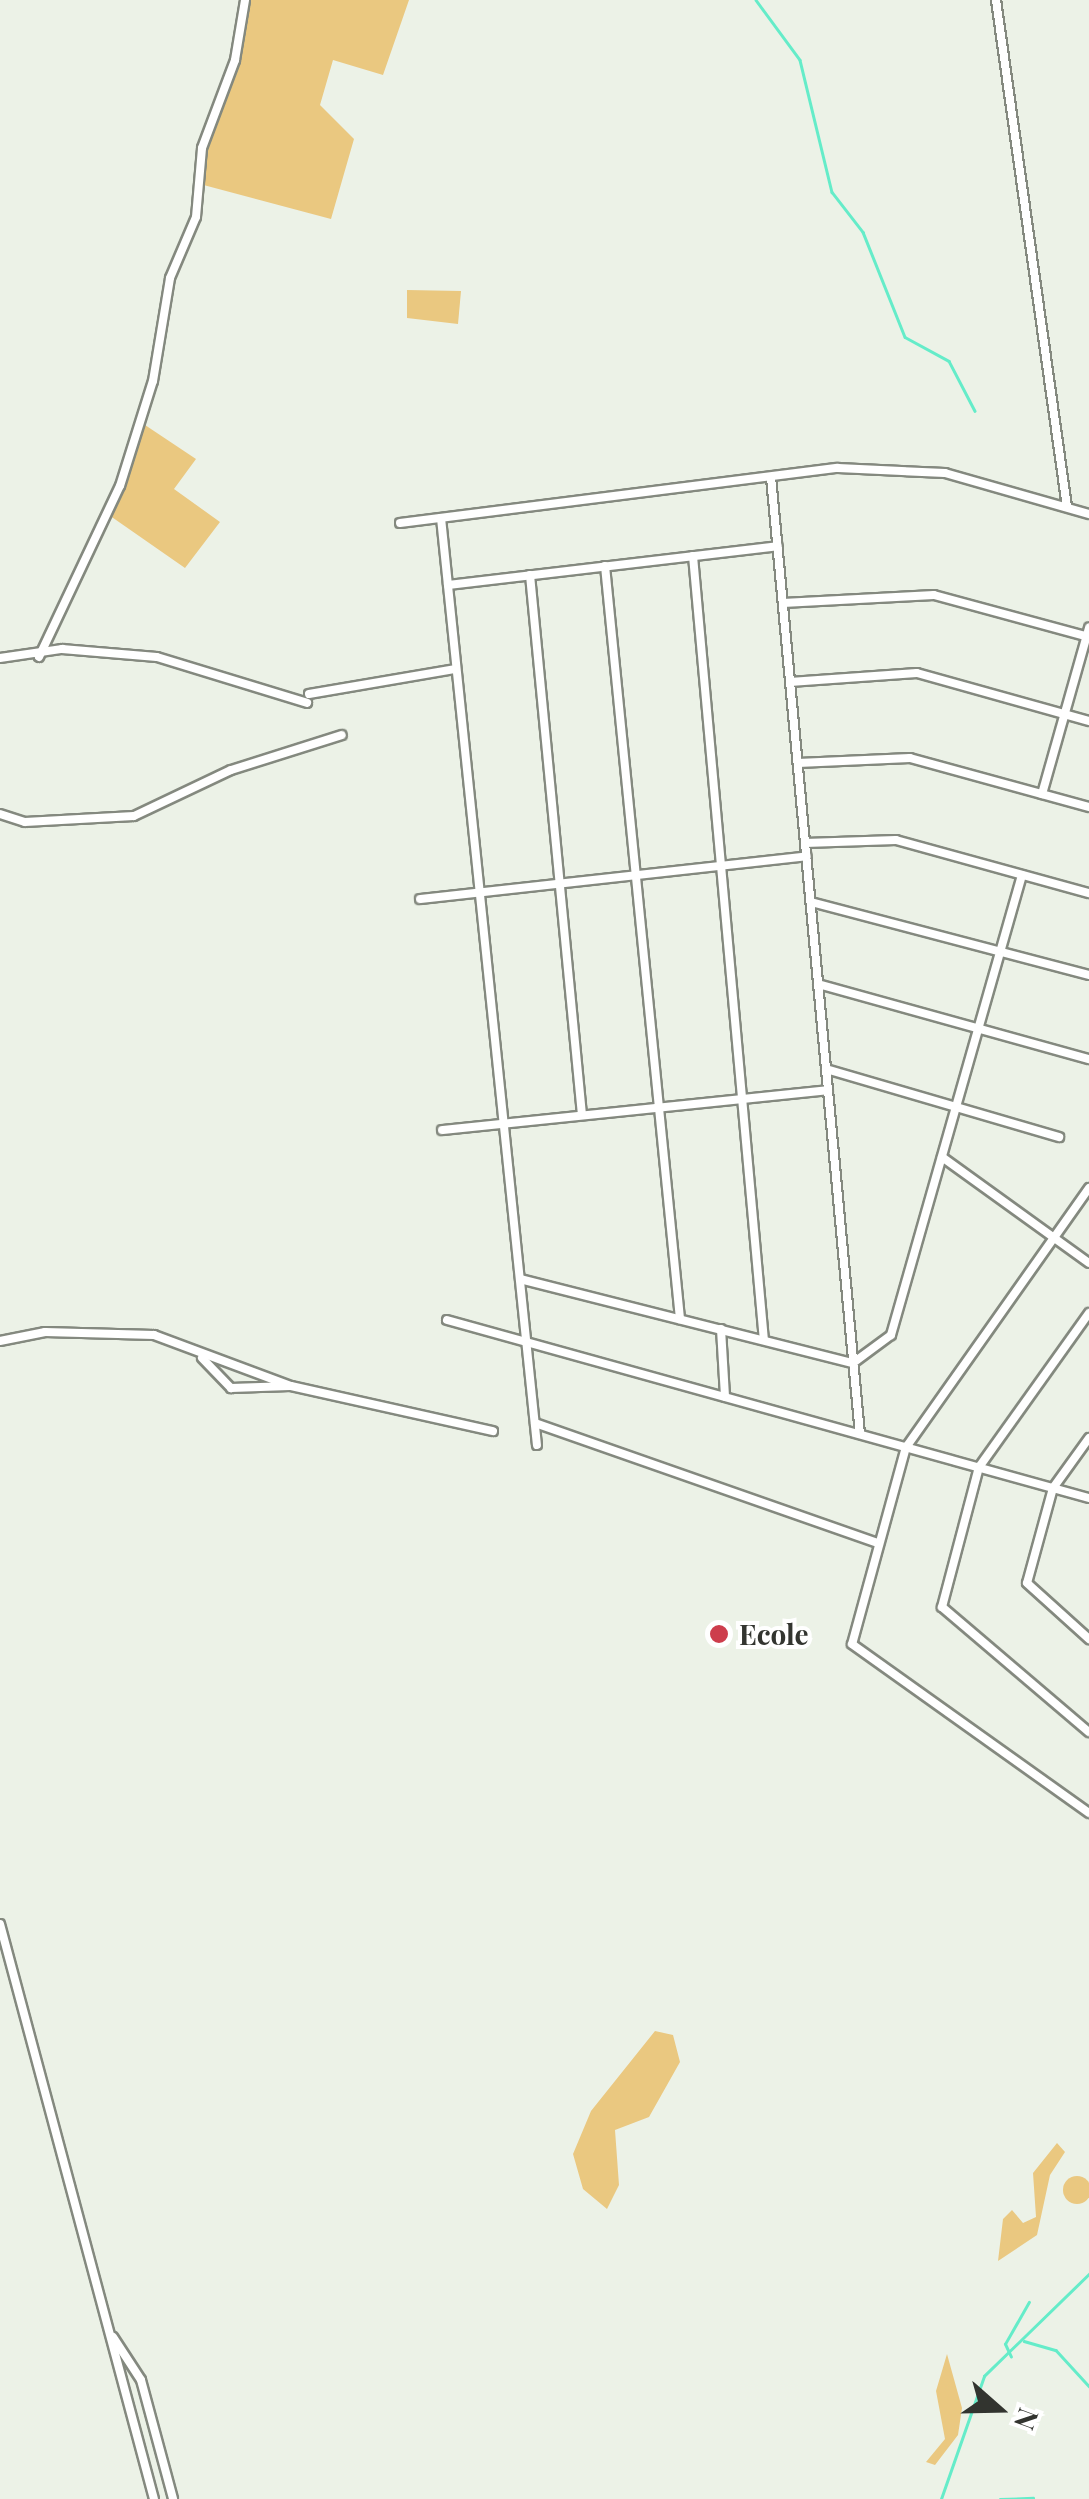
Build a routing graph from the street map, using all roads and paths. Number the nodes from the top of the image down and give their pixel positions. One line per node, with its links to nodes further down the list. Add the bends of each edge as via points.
1 (245, 0): 15 (street, via 235,60 202,148 196,217 170,278 153,381 120,486)
2 (996, 0): 4 (street)
3 (772, 476): 4 (street, via 892,468); 6 (street); 8 (street)
4 (1066, 507): 5 (street)
5 (1089, 514)
6 (441, 518): 7 (street); 12 (street)
7 (400, 523)
8 (778, 546): 9 (street); 13 (street)
9 (693, 556): 10 (street); 28 (street)
10 (605, 566): 11 (street); 29 (street)
11 (530, 575): 12 (street); 31 (street)
12 (448, 584): 17 (street)
13 (783, 604): 14 (street, via 934,595); 18 (street)
14 (1088, 633): 19 (street)
15 (39, 657): 16 (street); 17 (street, via 62,649 157,657 308,698)
16 (0, 658)
17 (456, 669): 32 (street)
18 (790, 682): 19 (street, via 917,672); 22 (street)
19 (1065, 714): 20 (street); 23 (street)
20 (1089, 721)
21 (342, 735): 25 (street, via 230,770 134,816 24,822)
22 (798, 763): 23 (street, via 910,758); 26 (street)
23 (1042, 794): 24 (street)
24 (1089, 806)
25 (0, 814)
26 (805, 844): 27 (street); 30 (street, via 896,840)
27 (806, 856): 28 (street); 35 (street)
28 (721, 866): 29 (street); 43 (street)
29 (636, 875): 31 (street); 45 (street)
30 (1022, 875): 33 (street); 36 (street)
31 (560, 884): 32 (street); 46 (street)
32 (480, 892): 34 (street); 47 (street)
33 (1089, 893)
34 (420, 899)
35 (811, 902): 36 (street); 38 (street)
36 (1000, 951): 37 (street); 39 (street)
37 (1089, 975)
38 (818, 984): 39 (street); 41 (street)
39 (978, 1028): 40 (street); 44 (street)
40 (1089, 1058)
41 (826, 1069): 42 (street); 44 (street)
42 (828, 1090): 43 (street); 63 (street)
43 (742, 1099): 45 (street); 60 (street)
44 (956, 1107): 49 (street); 50 (street)
45 (659, 1108): 46 (street); 56 (street)
46 (582, 1116): 47 (street)
47 (504, 1124): 48 (street); 54 (street)
48 (442, 1130)
49 (1058, 1137)
50 (942, 1157): 52 (street); 63 (street, via 892,1335)
51 (1089, 1188): 52 (street)
52 (1054, 1238): 53 (street); 71 (street)
53 (1089, 1263)
54 (520, 1278): 56 (street); 61 (street)
55 (1089, 1313): 72 (street)
56 (680, 1319): 58 (street)
57 (447, 1320): 61 (street)
58 (722, 1329): 60 (street); 65 (street)
59 (0, 1340): 62 (street, via 45,1332 154,1334)
60 (764, 1340): 63 (street)
61 (526, 1342): 65 (street); 66 (street)
62 (198, 1355): 64 (street); 64 (street, via 231,1388)
63 (854, 1362): 68 (street)
64 (291, 1386): 67 (street)
65 (725, 1397): 68 (street)
66 (535, 1423): 70 (street); 75 (street)
67 (493, 1431)
68 (860, 1434): 71 (street)
69 (1089, 1438): 73 (street)
70 (537, 1445)
71 (906, 1447): 72 (street); 75 (street)
72 (978, 1467): 73 (street); 77 (street, via 945,1616)
73 (1053, 1488): 74 (street); 76 (street, via 1027,1582)
74 (1089, 1498)
75 (878, 1542): 78 (street, via 852,1644)
76 (1089, 1639)
77 (1089, 1732)
78 (1089, 1813)
79 (0, 1924): 80 (street)
80 (108, 2330): 81 (street); 82 (street, via 141,2380)
81 (154, 2499)
82 (173, 2499)

